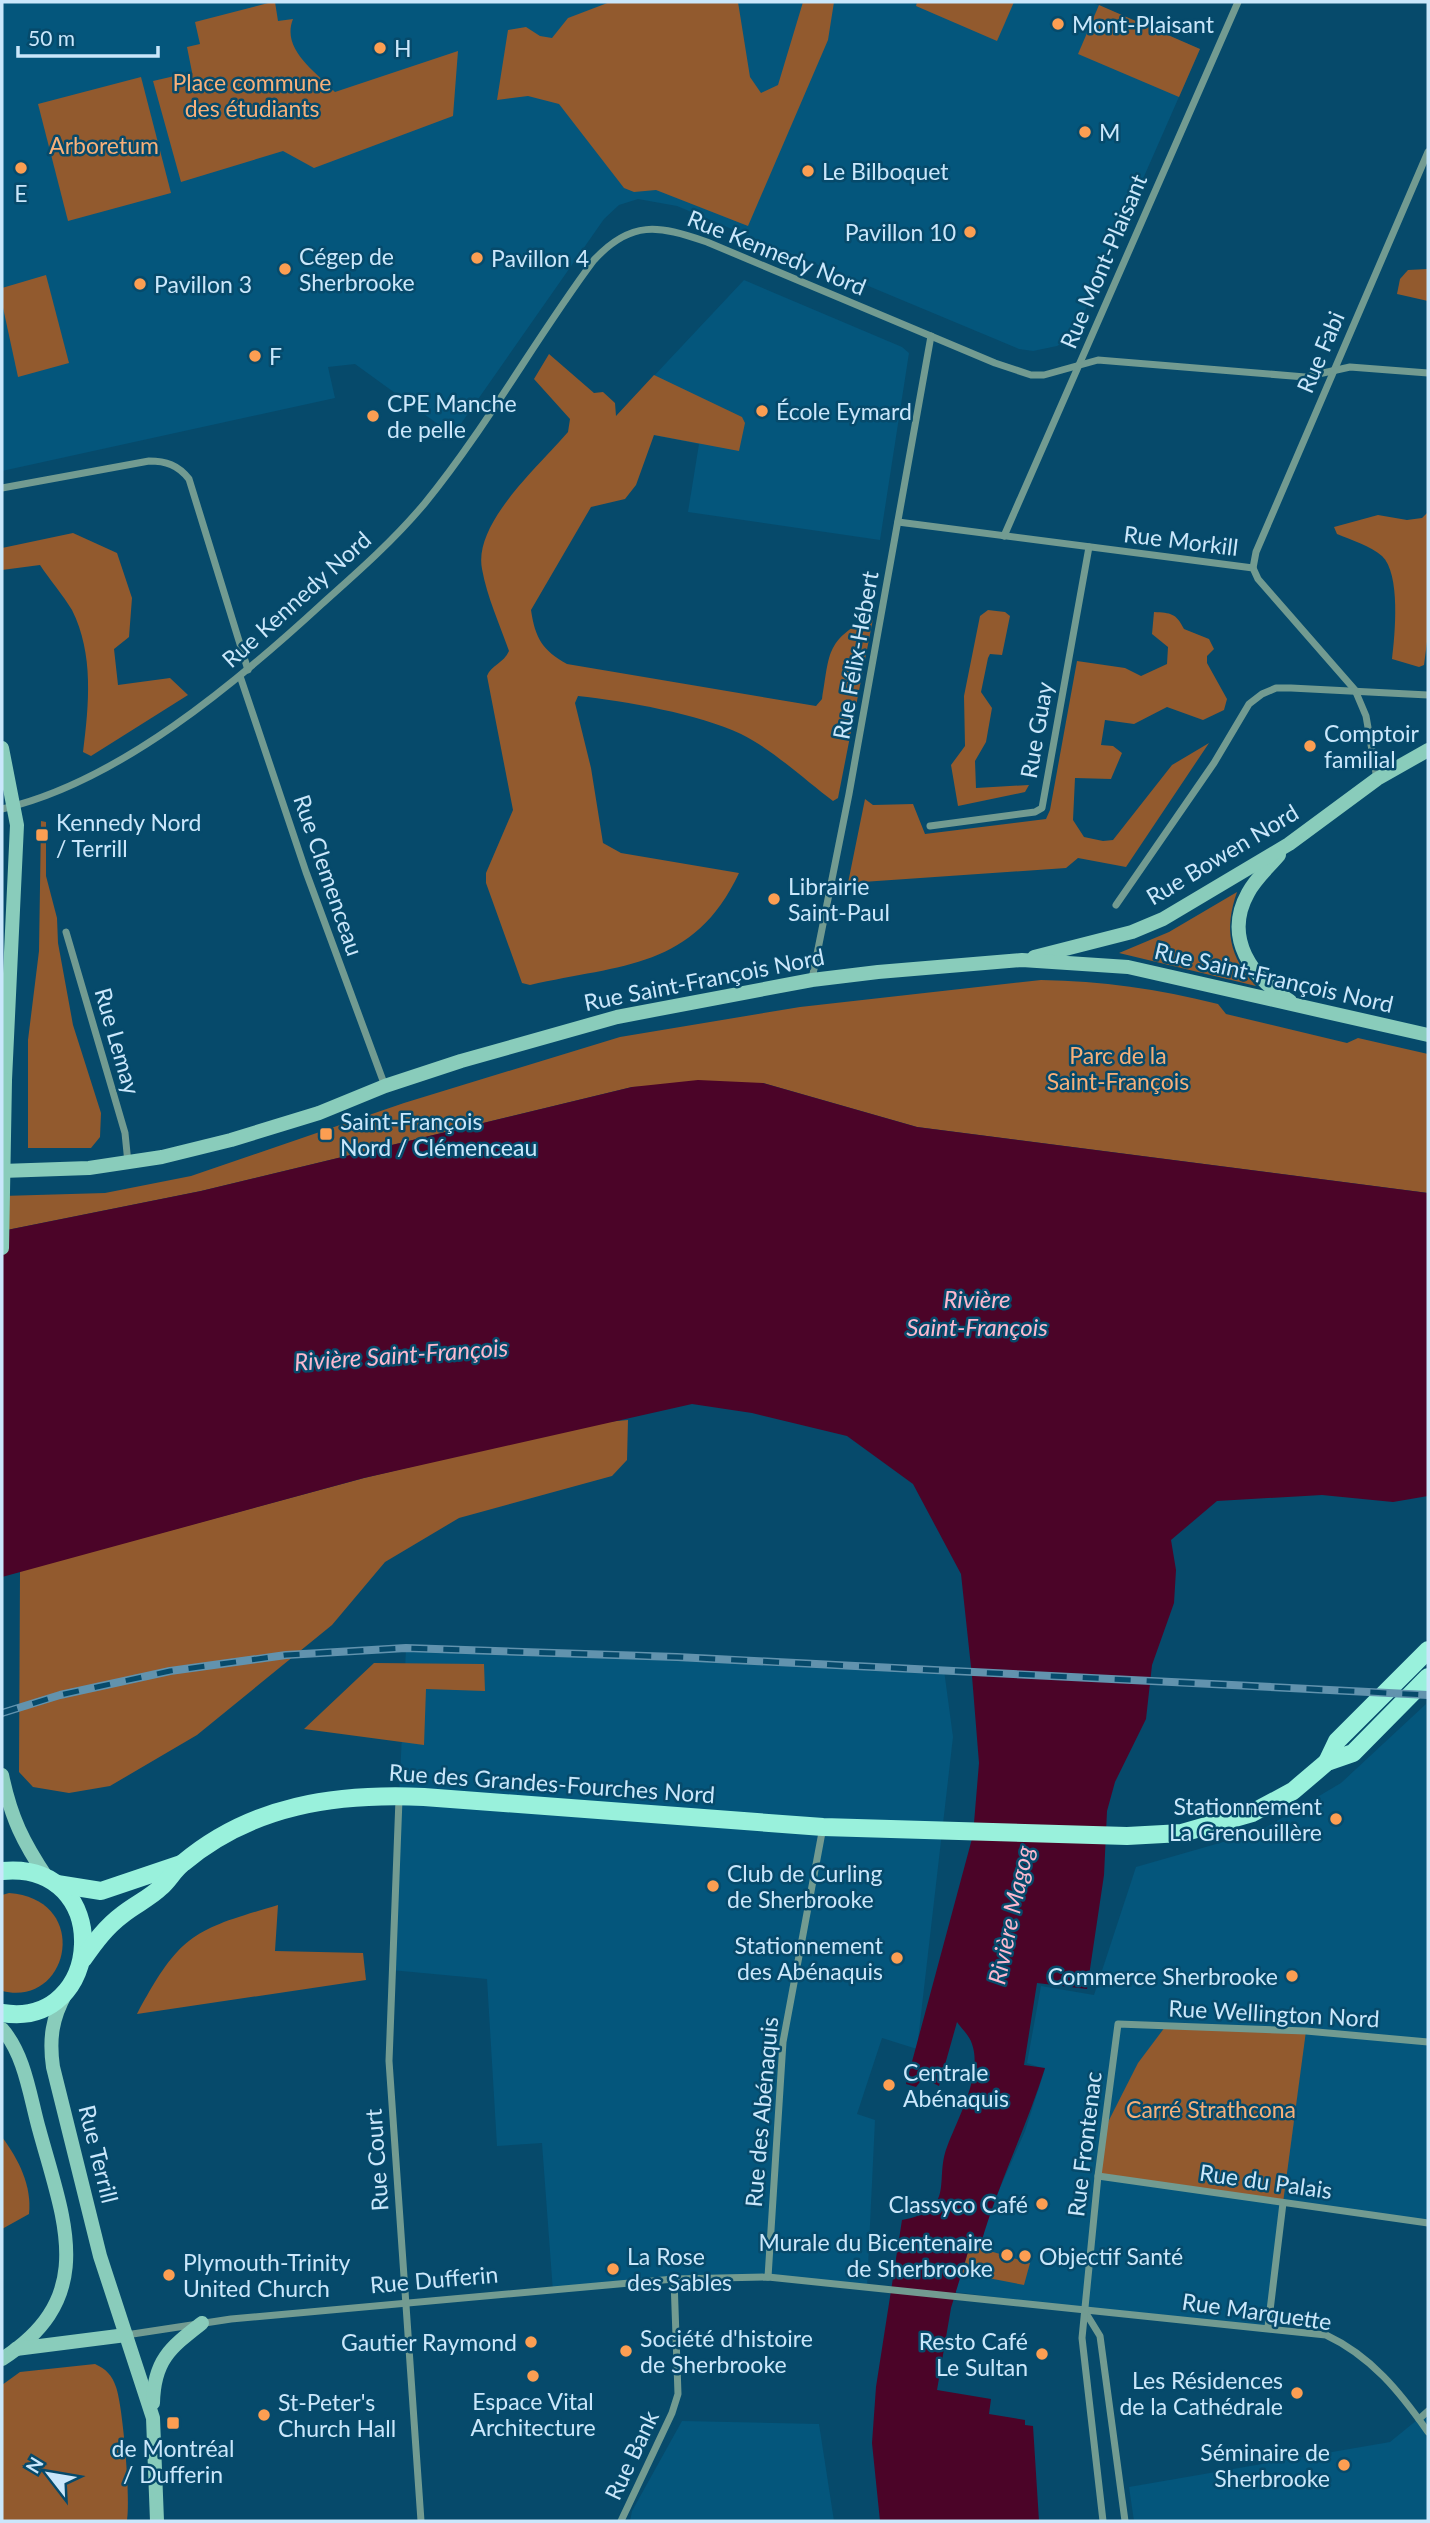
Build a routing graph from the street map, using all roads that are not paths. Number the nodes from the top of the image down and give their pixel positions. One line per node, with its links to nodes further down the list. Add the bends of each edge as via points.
1 (1238, 2): 4 (street, Rue Mont-Plaisant)
2 (1428, 152): 5 (street, Rue Fabi)
3 (932, 336): 4 (street, Rue Kennedy Nord, via 1031,374 1044,375); 8 (street, Rue Félix-Hébert); 12 (street, Rue Kennedy Nord, via 684,234 649,228 618,238 577,282 410,521)
4 (1080, 363): 5 (street, Rue Kennedy Nord, via 1098,360 1306,377); 9 (street, Rue Mont-Plaisant)
5 (1331, 372): 6 (street, Rue Kennedy Nord, via 1350,367); 11 (street, Rue Fabi, via 1255,552)
6 (1428, 373)
7 (2, 488): 12 (street, via 149,461 174,465 189,479)
8 (898, 522): 9 (street, Rue Morkill); 25 (street, Rue Félix-Hébert)
9 (1004, 536): 10 (street, Rue Morkill)
10 (1089, 547): 11 (street, Rue Morkill); 20 (street, Rue Guay, via 1042,808)
11 (1253, 568): 14 (street, Rue Morkill)
12 (248, 670): 13 (street, Rue Kennedy Nord)
13 (240, 676): 19 (street, Rue Kennedy Nord, via 93,774 45,797); 28 (street, Rue Clemenceau)
14 (1354, 690): 15 (street, Rue Bowen Nord); 18 (street, Rue Morkill, via 1366,716); 22 (street, Rue Bowen Nord, via 1276,688 1249,705)
15 (1428, 695)
16 (2, 748): 19 (street)
17 (1428, 750): 18 (street, Rue Bowen Nord)
18 (1377, 779): 21 (street, Rue Bowen Nord)
19 (8, 808): 31 (street, bridge, via 17,844)
20 (930, 826)
21 (1289, 844): 24 (street, Rue Bowen Nord, via 1163,919 1132,932); 26 (street, via 1248,891 1241,909 1239,940 1260,979)
22 (1116, 905)
23 (66, 932): 29 (street, Rue Lemay, via 125,1133)
24 (1022, 960): 25 (street, Rue Saint-François Nord); 26 (street, Rue Saint-François Nord, via 1128,967)
25 (812, 980): 28 (street, Rue Saint-François Nord, via 617,1017)
26 (1300, 1007): 27 (street, Rue Saint-François Nord)
27 (1428, 1035)
28 (385, 1086): 29 (street, Rue Saint-François Nord, via 319,1113 231,1140)
29 (128, 1163): 30 (street, Rue Saint-François Nord)
30 (2, 1171)
31 (2, 1248)
32 (1428, 1650): 34 (main road, via 1337,1741)
33 (1428, 1677): 34 (main road, via 1353,1753)
34 (1327, 1762): 37 (main road, Rue des Grandes-Fourches Nord, via 1293,1791 1252,1813 1182,1833 1127,1836)
35 (2, 1775): 40 (street, via 15,1826)
36 (399, 1796): 37 (main road, Rue des Grandes-Fourches Nord); 38 (main road, Rue des Grandes-Fourches Nord, via 351,1796 294,1805 238,1828); 52 (street, Rue Court, via 389,2061)
37 (823, 1828): 50 (street, Rue des Abénaquis, via 782,2052)
38 (181, 1864): 40 (main road, Rue des Grandes-Fourches Nord, via 101,1891); 41 (main road, Rue des Grandes-Fourches Nord, via 160,1888 107,1928)
39 (2, 1871): 40 (main road, Rue des Grandes-Fourches Nord, via 32,1872)
40 (51, 1881): 41 (main road, via 70,1898 80,1916 85,1937)
41 (83, 1959): 42 (main road)
42 (71, 1985): 43 (main road, via 44,2007 27,2013); 56 (street, Rue Terrill, via 54,2019 53,2067 100,2256)
43 (2, 2013)
44 (1118, 2024): 46 (street, Rue Wellington Nord, via 1306,2031); 47 (street, Rue Frontenac)
45 (2, 2029): 57 (street, via 24,2073 61,2207 68,2253 56,2306 46,2323)
46 (1428, 2042)
47 (1098, 2176): 48 (street, Rue du Palais); 53 (street, Rue Frontenac)
48 (1283, 2203): 49 (street, Rue du Palais); 55 (street)
49 (1428, 2223)
50 (768, 2277): 51 (street, Rue Dufferin); 53 (street, Rue Dufferin)
51 (674, 2278): 52 (street, Rue Dufferin); 66 (street, Rue Bank, via 676,2405)
52 (405, 2305): 54 (street, Rue Dufferin); 65 (street, Rue Court)
53 (1083, 2309): 55 (street, Rue Marquette); 67 (street, Rue Frontenac, via 1082,2338); 68 (street, via 1100,2336)
54 (202, 2323): 56 (street, Rue Dufferin); 61 (street, via 163,2357 154,2376)
55 (1268, 2327): 62 (street, Rue Marquette, via 1326,2335 1345,2344 1382,2373)
56 (126, 2335): 57 (street, Rue Dufferin); 61 (street, Rue Terrill)
57 (19, 2348): 58 (street, Rue Dufferin); 59 (street)
58 (2, 2349)
59 (2, 2359)
60 (1428, 2411): 62 (street)
61 (153, 2418): 64 (street)
62 (1419, 2419): 63 (street, Rue Marquette)
63 (1428, 2432)
64 (157, 2521)
65 (421, 2521)
66 (621, 2521)
67 (1103, 2521)
68 (1125, 2521)

